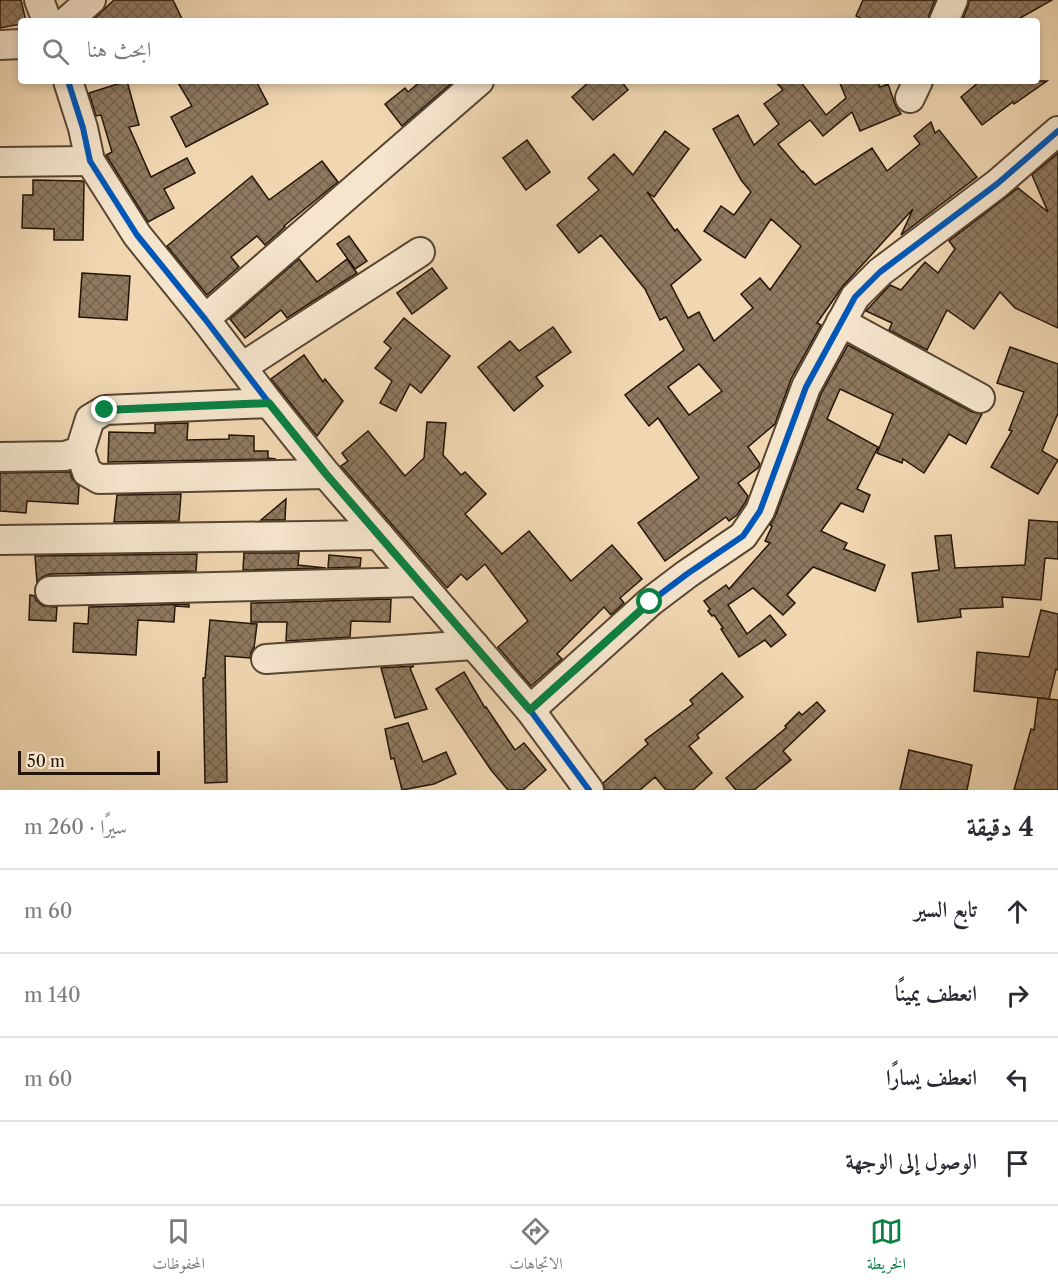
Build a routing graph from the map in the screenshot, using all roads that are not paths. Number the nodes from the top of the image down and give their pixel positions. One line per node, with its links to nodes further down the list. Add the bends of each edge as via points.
1 (39, 0): 4 (street)
2 (91, 0): 5 (street)
3 (953, 0): 6 (street)
4 (46, 18)
5 (70, 18)
6 (945, 18)
7 (18, 44): 8 (street)
8 (0, 45)
9 (69, 84): 12 (street)
10 (477, 84): 15 (street)
11 (1058, 131): 16 (street, via 997,184 880,272 855,297)
12 (90, 161): 13 (street); 15 (street, via 137,235)
13 (0, 162)
14 (420, 252): 17 (street)
15 (206, 319): 17 (street)
16 (841, 322): 18 (street); 29 (street, via 806,387 760,511 743,536 650,602)
17 (242, 367): 19 (street)
18 (980, 398)
19 (269, 403): 20 (street, via 105,410 90,419); 22 (street)
20 (80, 451): 21 (street, via 65,456); 22 (street, via 87,472 99,479)
21 (0, 457)
22 (326, 474): 23 (street)
23 (378, 535): 24 (street); 25 (street)
24 (0, 540)
25 (419, 582): 26 (street); 27 (street)
26 (50, 591)
27 (474, 645): 28 (street); 29 (street)
28 (266, 660)
29 (530, 710): 30 (street)
30 (589, 790)

